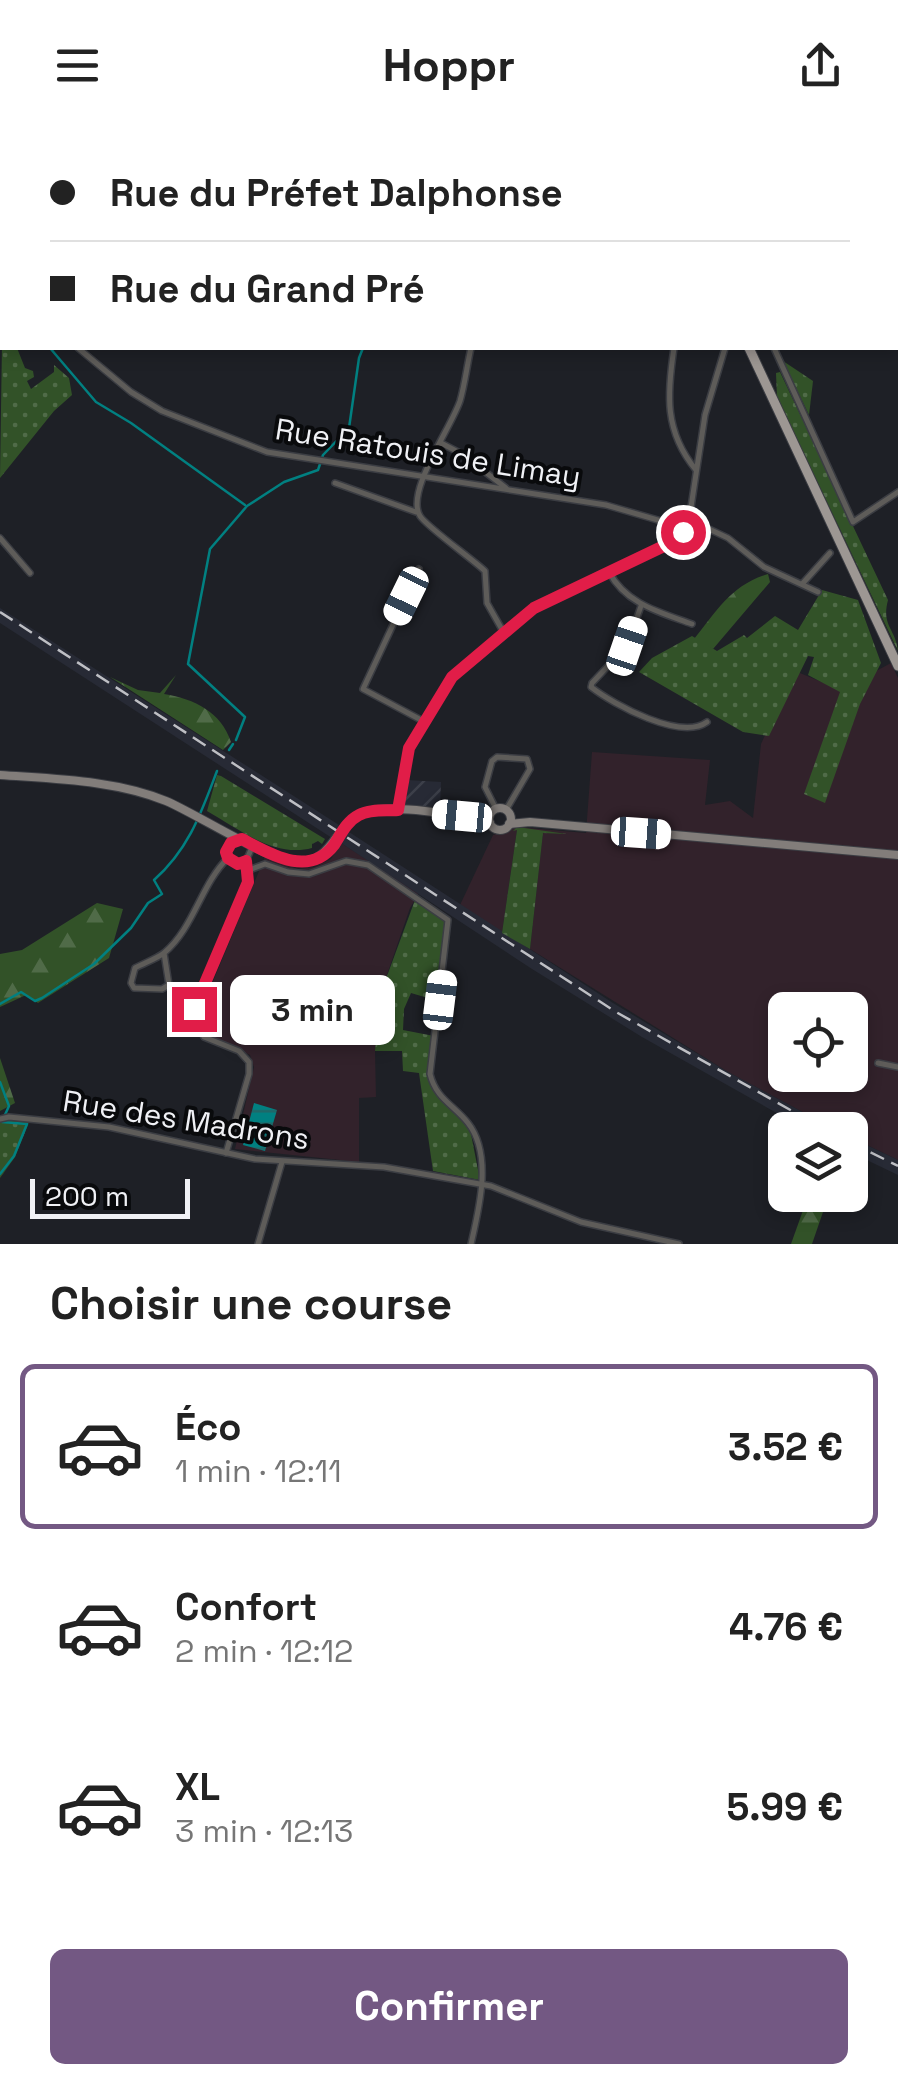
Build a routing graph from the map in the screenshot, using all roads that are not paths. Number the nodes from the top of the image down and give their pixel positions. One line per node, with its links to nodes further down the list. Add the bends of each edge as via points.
1 (80, 350): 9 (street, Rue Ratouis de Limay, via 162,412 267,452)
2 (471, 350): 7 (street)
3 (674, 350): 8 (street, via 667,395 675,432)
4 (725, 350): 8 (street)
5 (750, 350): 25 (main road)
6 (775, 350): 12 (street, via 853,522)
7 (441, 444): 9 (street); 11 (street)
8 (696, 470): 14 (street)
9 (423, 476): 11 (street, Rue Ratouis de Limay); 13 (street)
10 (335, 483): 13 (street)
11 (508, 490): 14 (street, Rue Ratouis de Limay)
12 (898, 492)
13 (416, 512): 24 (street, via 485,571 487,603)
14 (681, 525): 18 (street, via 666,545); 20 (street, Rue Ratouis de Limay, via 728,538 764,567)
15 (0, 538): 19 (street)
16 (830, 553): 20 (street)
17 (419, 568): 26 (street, via 362,689)
18 (609, 572): 22 (street); 24 (street, via 534,608)
19 (30, 573)
20 (803, 583): 21 (street, Rue Ratouis de Limay)
21 (818, 592)
22 (640, 606): 23 (street); 27 (street, via 627,646 591,684 606,699 682,728)
23 (692, 624)
24 (504, 633): 26 (street, via 452,677)
25 (896, 659)
26 (424, 721): 29 (street, via 409,748)
27 (707, 722)
28 (0, 775): 31 (main road, via 125,789)
29 (398, 810): 30 (main road); 33 (main road, via 356,816 330,850 307,862)
30 (500, 816): 30 (street, via 530,769 527,760 492,761 485,786); 35 (main road); 35 (main road)
31 (218, 826): 32 (main road); 34 (street)
32 (242, 839): 33 (main road); 34 (street)
33 (253, 845): 37 (street)
34 (228, 846): 36 (street)
35 (898, 853)
36 (228, 858): 37 (street); 39 (street)
37 (246, 861): 38 (street)
38 (249, 870): 43 (street, via 194,1009 204,1037 249,1062); 45 (street, via 265,864 309,874 346,862 368,865 448,920 430,1074 439,1096 471,1127)
39 (164, 952): 39 (street, via 134,968 134,988 169,985)
40 (878, 1062): 41 (street)
41 (898, 1066)
42 (0, 1119): 43 (street, Rue des Madrons, via 109,1127)
43 (226, 1153): 44 (street, Rue des Madrons)
44 (282, 1162): 45 (street, Rue des Madrons, via 384,1167); 46 (street)
45 (484, 1185): 47 (street); 48 (street, Rue des Madrons, via 581,1222)
46 (258, 1244)
47 (471, 1244)
48 (679, 1244)

